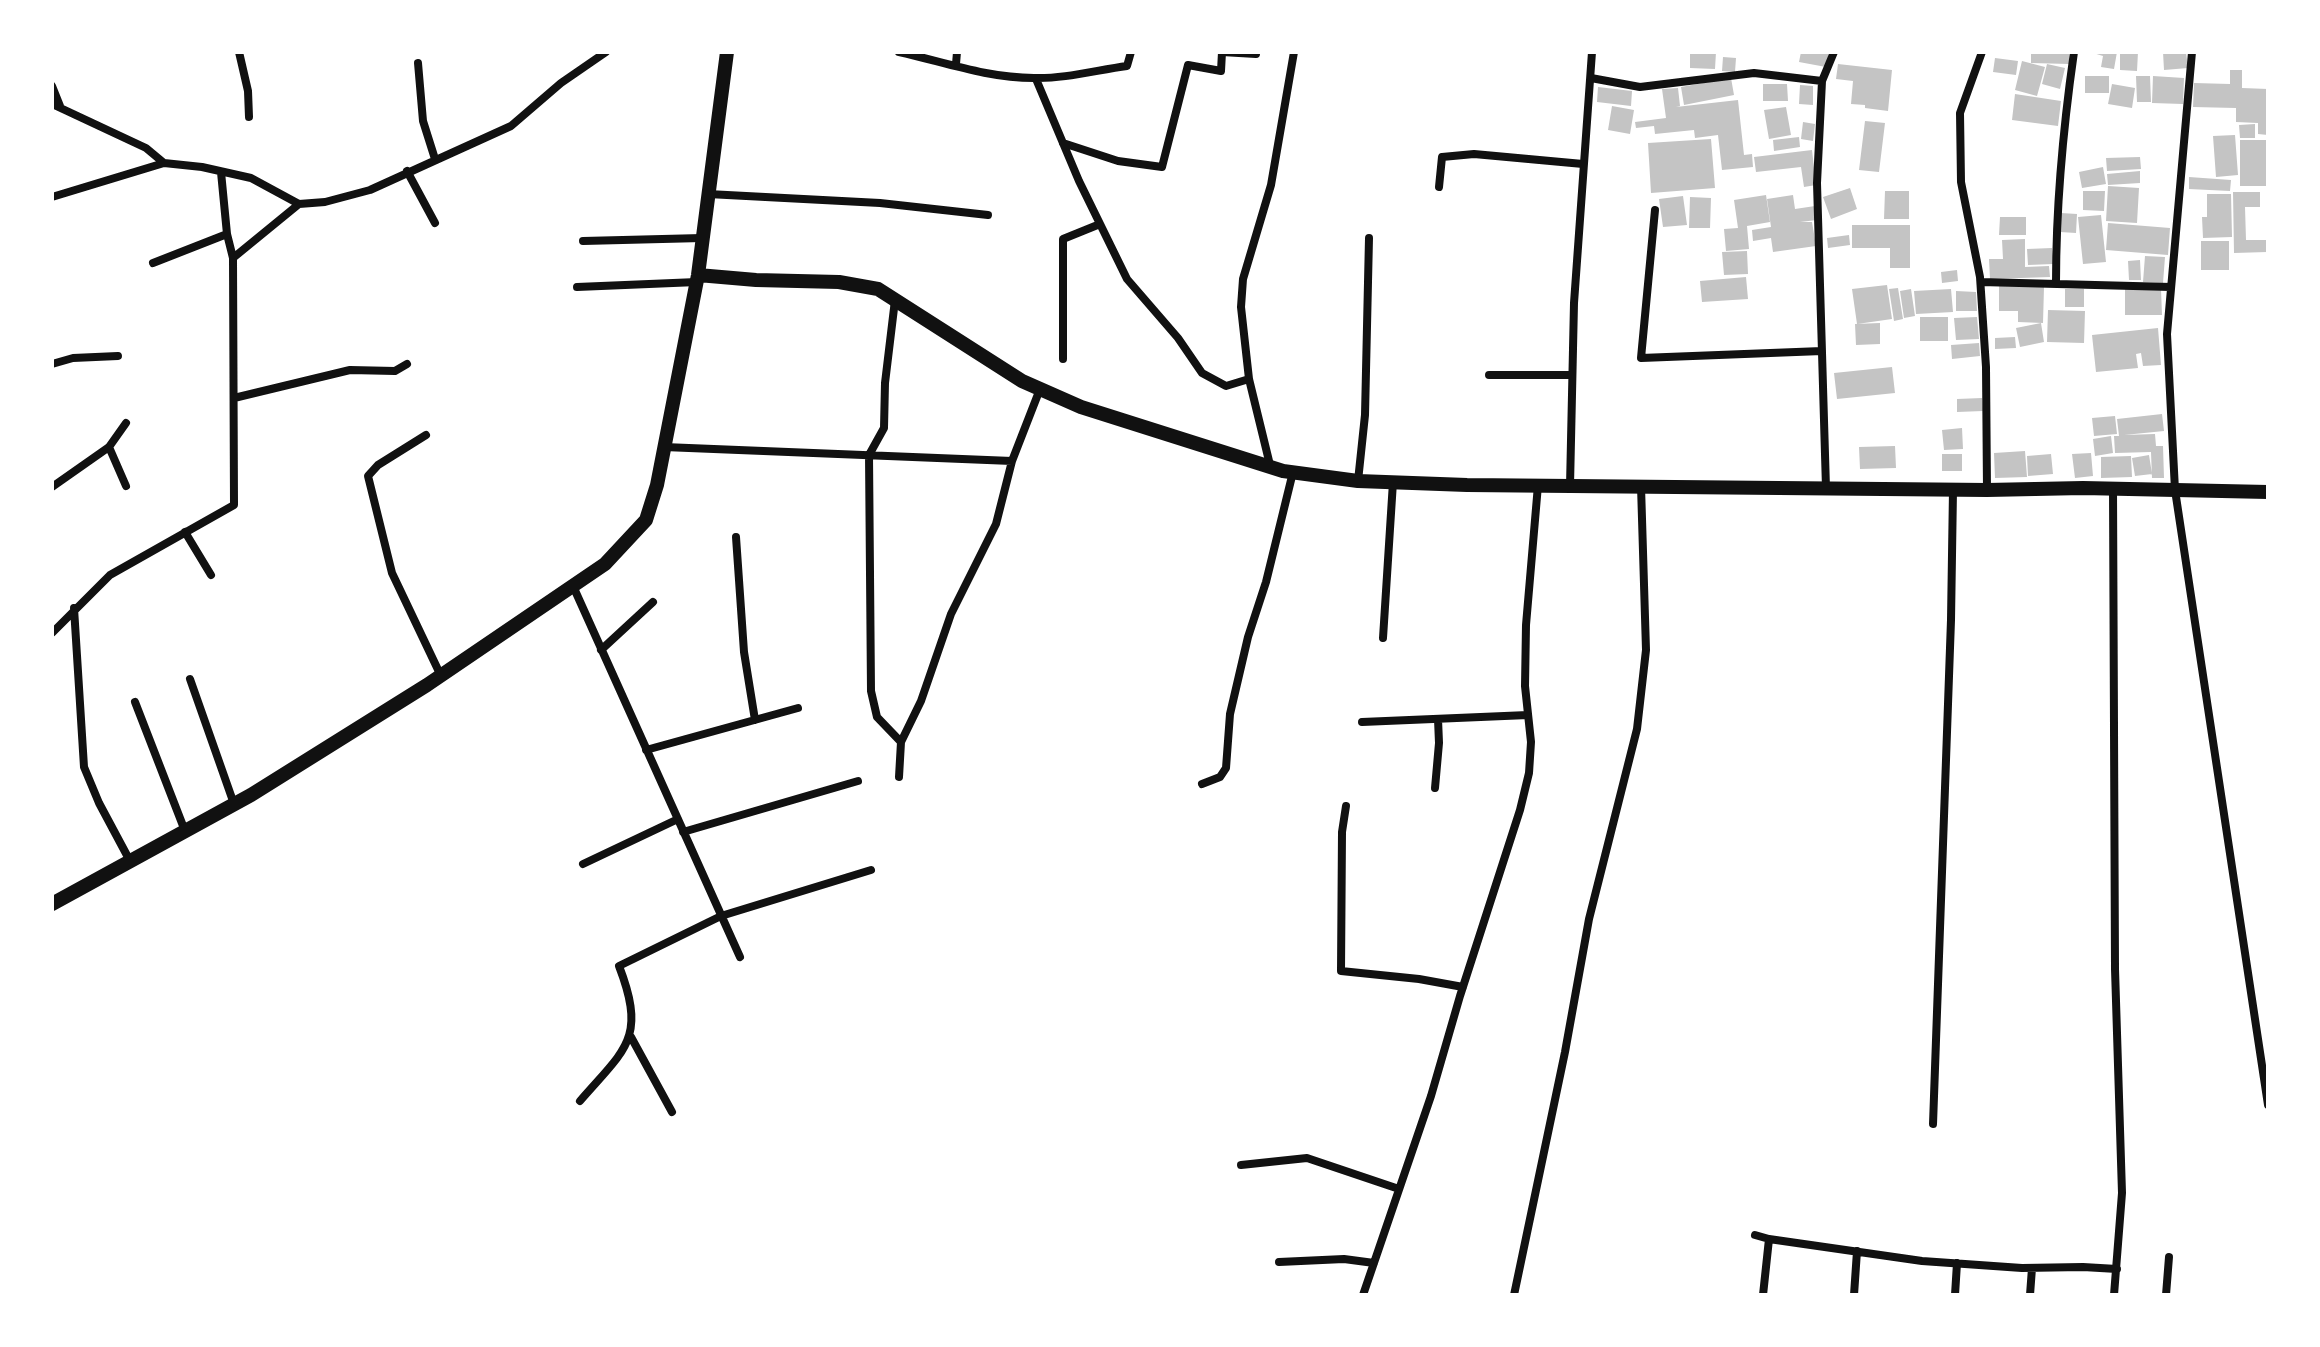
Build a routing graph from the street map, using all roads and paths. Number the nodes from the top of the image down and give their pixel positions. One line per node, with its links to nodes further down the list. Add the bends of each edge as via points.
1 (239, 52): 22 (street)
2 (606, 52): 24 (street, via 511,126)
3 (727, 52): 30 (street)
4 (899, 52): 16 (street)
5 (957, 52): 16 (street)
6 (1131, 52): 18 (street, via 1127,66)
7 (1234, 52): 14 (street); 23 (street, via 1222,52 1221,71 1188,65 1162,167 1118,161)
8 (1294, 52): 56 (street, via 1271,185 1243,279)
9 (1592, 52): 17 (street)
10 (1834, 52): 19 (street)
11 (1982, 52): 44 (street, via 1960,113 1961,182)
12 (2074, 52): 45 (street, via 2056,223)
13 (2192, 52): 47 (street)
14 (1256, 54)
15 (418, 63): 24 (street, via 423,121)
16 (956, 64): 18 (street, via 980,73)
17 (1591, 78): 19 (street, via 1640,87 1754,73); 26 (street)
18 (1036, 79): 23 (street)
19 (1822, 81): 49 (street, via 1817,183)
20 (52, 86): 21 (street)
21 (56, 105): 25 (street, via 146,148)
22 (249, 117)
23 (1063, 143): 36 (street)
24 (435, 159): 27 (street)
25 (164, 163): 28 (street); 31 (street)
26 (1583, 164): 29 (street, via 1474,154 1442,157); 55 (street)
27 (407, 171): 32 (street, via 370,190); 35 (street)
28 (221, 172): 32 (street, via 251,178); 37 (street)
29 (1439, 187)
30 (708, 194): 34 (street); 38 (street)
31 (52, 197)
32 (299, 204): 41 (street)
33 (1655, 210): 49 (street, via 1641,358)
34 (988, 215)
35 (435, 223)
36 (1100, 224): 51 (street, via 1063,239); 56 (street, via 1127,279 1202,373 1226,386)
37 (227, 234): 41 (street); 42 (street)
38 (702, 238): 40 (street); 43 (street)
39 (1369, 238): 67 (street, via 1365,415)
40 (583, 241)
41 (233, 258): 58 (street)
42 (153, 263)
43 (698, 279): 46 (street); 48 (street, via 839,282 878,289); 62 (street)
44 (1981, 282): 45 (street); 77 (street)
45 (2056, 283): 47 (street)
46 (577, 287)
47 (2171, 287): 78 (street, via 2167,334)
48 (895, 300): 57 (street); 63 (street, via 884,428)
49 (1822, 351): 74 (street)
50 (118, 356): 52 (street)
51 (1063, 359)
52 (52, 364)
53 (407, 364): 58 (street, via 395,371 350,370)
54 (1489, 375): 55 (street)
55 (1572, 375): 71 (street)
56 (1249, 379): 65 (street)
57 (1040, 389): 64 (street); 65 (street, via 1081,407)
58 (234, 398): 80 (street, via 234,505)
59 (126, 423): 61 (street)
60 (426, 435): 89 (street, via 368,476 392,573)
61 (109, 447): 70 (street); 73 (street)
62 (664, 447): 63 (street); 83 (street, via 646,520 605,564)
63 (869, 455): 64 (street); 97 (street, via 871,691 877,717)
64 (1012, 461): 97 (street, via 996,524 951,614)
65 (1270, 465): 66 (street)
66 (1293, 472): 67 (street); 101 (street, via 1230,714 1226,768 1220,777)
67 (1358, 481): 68 (street)
68 (1393, 482): 69 (street); 87 (street)
69 (1538, 485): 71 (street); 93 (street, via 1526,625)
70 (126, 486)
71 (1570, 486): 72 (street)
72 (1641, 486): 74 (street); 132 (street, via 1646,650 1637,729 1589,919)
73 (52, 487)
74 (1826, 488): 76 (street)
75 (2113, 488): 77 (street); 78 (street); 130 (street, via 2115,969 2122,1193)
76 (1953, 490): 77 (street); 119 (street)
77 (1987, 490)
78 (2175, 490): 79 (street); 117 (street)
79 (2268, 492)
80 (185, 532): 82 (street); 85 (street, via 110,575)
81 (736, 537): 95 (street)
82 (211, 575)
83 (573, 586): 88 (street); 89 (street)
84 (653, 602): 88 (street)
85 (74, 608): 86 (street); 108 (street, via 84,767)
86 (52, 633)
87 (1383, 638)
88 (601, 650): 98 (street)
89 (441, 676): 103 (street)
90 (190, 679): 103 (street)
91 (135, 702): 106 (street)
92 (798, 708): 95 (street)
93 (1528, 715): 94 (street); 114 (street, via 1529,773)
94 (1438, 719): 96 (street); 102 (street)
95 (755, 720): 98 (street)
96 (1362, 722)
97 (901, 742): 99 (street)
98 (646, 750): 105 (street)
99 (899, 777)
100 (858, 781): 107 (street)
101 (1202, 784)
102 (1435, 788)
103 (234, 804): 106 (street)
104 (1346, 806): 114 (street, via 1341,971)
105 (678, 819): 107 (street); 109 (street)
106 (185, 831): 108 (street)
107 (683, 832): 112 (street)
108 (130, 861): 111 (street)
109 (583, 864)
110 (871, 870): 112 (street)
111 (52, 904)
112 (721, 916): 113 (street); 115 (street, via 619,966 633,1027)
113 (740, 957)
114 (1463, 987): 121 (street)
115 (630, 1036): 116 (street); 118 (street)
116 (580, 1101)
117 (2268, 1105)
118 (672, 1112)
119 (1933, 1124)
120 (1241, 1165): 121 (street, via 1307,1158)
121 (1399, 1189): 127 (street)
122 (1755, 1235): 123 (street)
123 (1769, 1239): 124 (street); 133 (street)
124 (1857, 1251): 128 (street); 134 (street)
125 (2169, 1257): 138 (street)
126 (1279, 1262): 127 (street)
127 (1374, 1263): 131 (street)
128 (1957, 1263): 129 (street); 135 (street)
129 (2032, 1268): 130 (street); 136 (street)
130 (2117, 1269): 137 (street)
131 (1363, 1295)
132 (1514, 1295)
133 (1763, 1295)
134 (1854, 1295)
135 (1955, 1295)
136 (2030, 1295)
137 (2114, 1295)
138 (2166, 1295)

